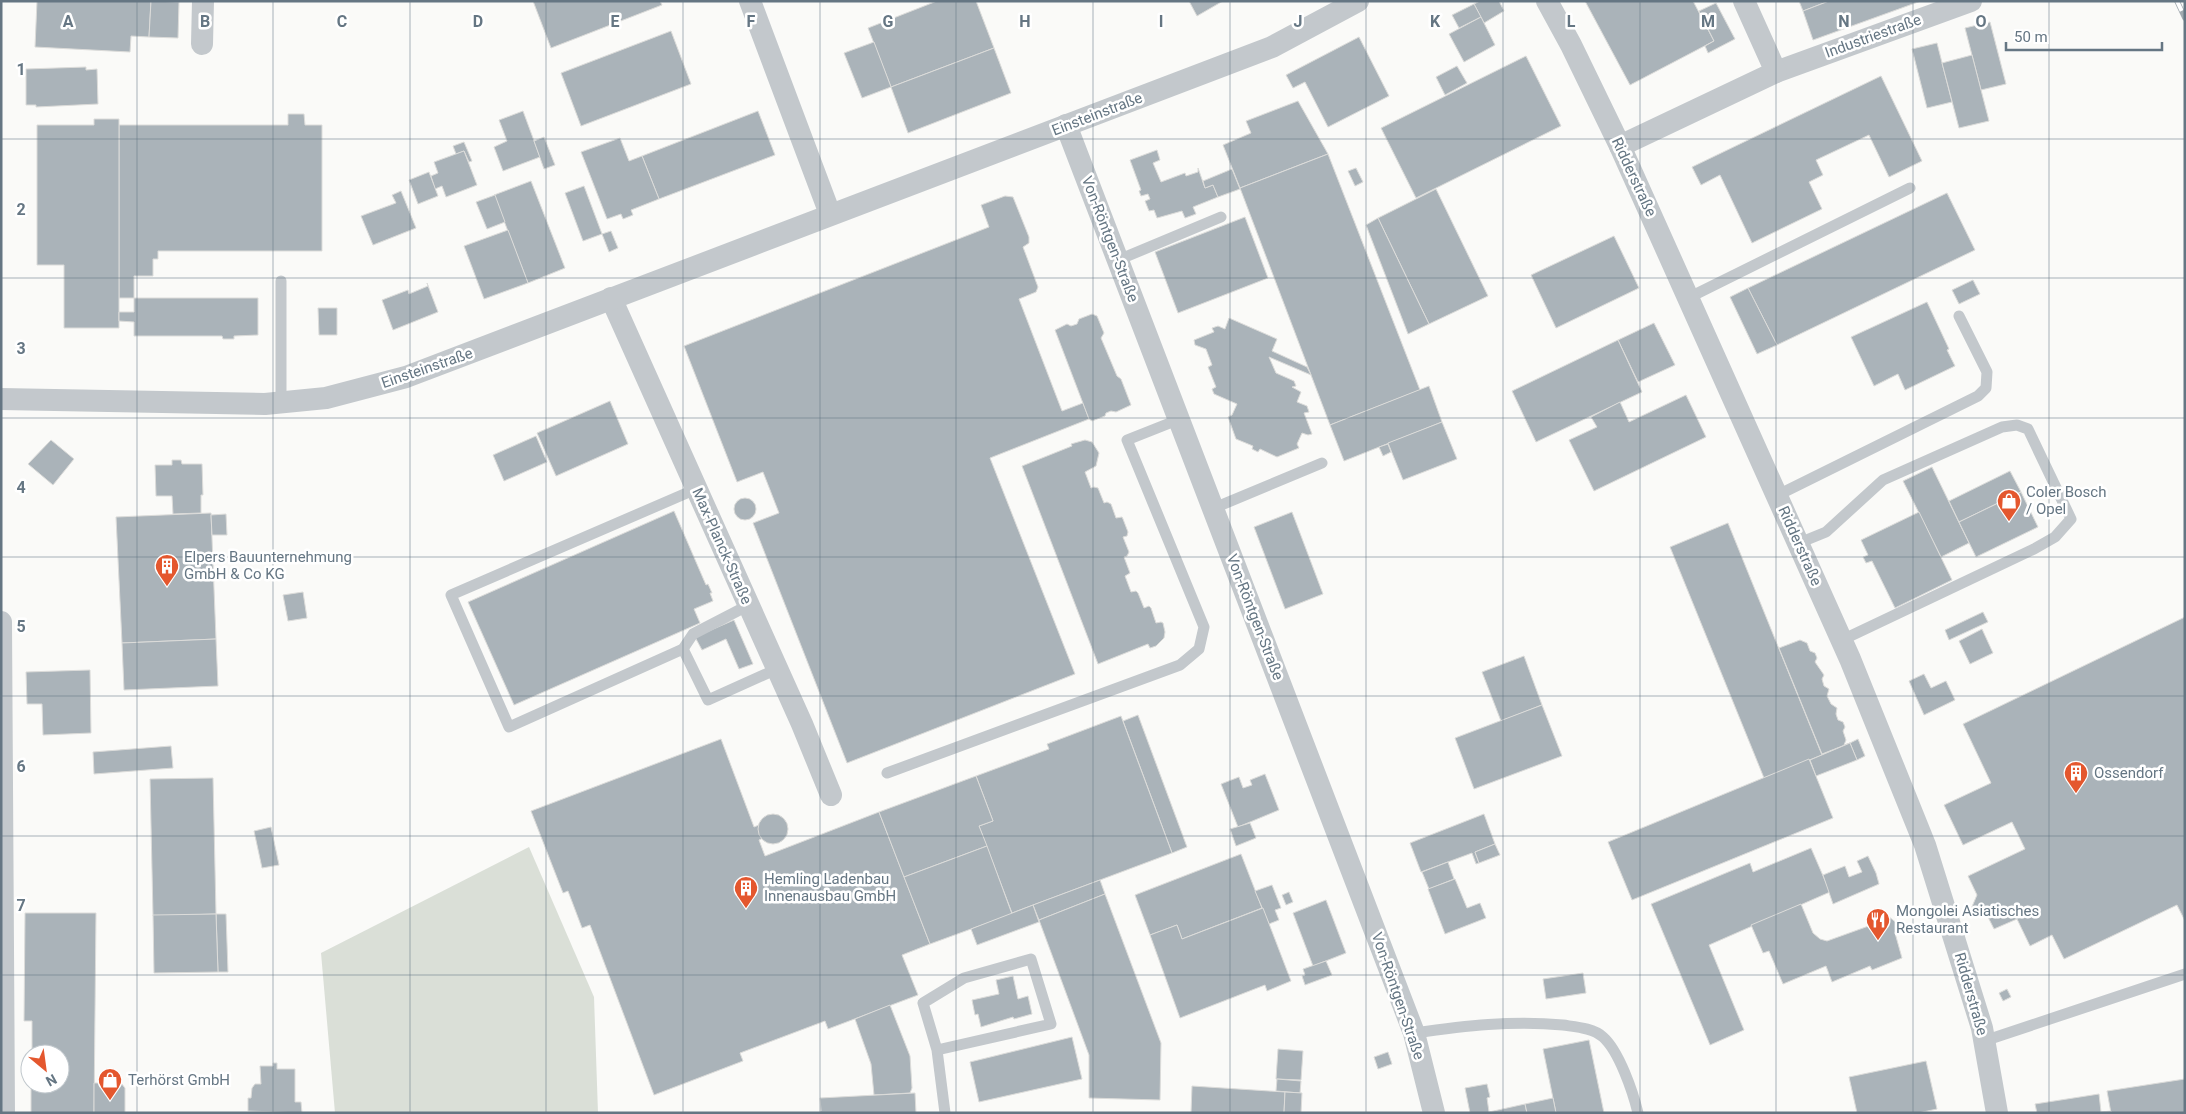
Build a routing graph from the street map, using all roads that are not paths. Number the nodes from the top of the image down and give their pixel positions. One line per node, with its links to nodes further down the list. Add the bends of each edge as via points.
1 (203, 1): 7 (street)
2 (750, 1): 12 (street)
3 (1358, 1): 9 (street, Einsteinstraße, via 1272,47)
4 (1547, 1): 10 (street, Ridderstraße)
5 (1744, 1): 8 (street)
6 (1971, 1): 8 (street, Industriestraße)
7 (202, 44)
8 (1776, 72): 10 (street, Industriestraße)
9 (1066, 126): 12 (street, Einsteinstraße); 14 (street, Von-Röntgen-Straße)
10 (1620, 146): 16 (street, Ridderstraße)
11 (1910, 188): 16 (lane)
12 (830, 214): 17 (street, Einsteinstraße)
13 (1221, 217): 14 (lane)
14 (1118, 260): 21 (street, Von-Röntgen-Straße)
15 (281, 281): 20 (lane)
16 (1690, 297): 24 (street, Ridderstraße)
17 (611, 298): 20 (street, Einsteinstraße, via 406,377 326,398); 23 (street, Max-Planck-Straße)
18 (1959, 316): 24 (lane, via 1988,372 1986,388 1978,396)
19 (1, 399): 20 (street, Einsteinstraße)
20 (281, 402)
21 (1180, 419): 25 (street, Von-Röntgen-Straße); 32 (lane, via 1127,440 1204,627 1199,650 1180,666)
22 (1322, 463): 25 (lane)
23 (696, 489): 27 (street, Max-Planck-Straße); 30 (lane, via 452,595 509,727)
24 (1778, 495): 26 (street, Ridderstraße)
25 (1214, 508): 35 (street, Von-Röntgen-Straße)
26 (1799, 543): 29 (street, Ridderstraße); 29 (lane, via 1826,532 1883,480 2002,426 2016,425 2028,429 2071,519 2055,537)
27 (749, 605): 30 (lane, via 693,634); 31 (street, Max-Planck-Straße)
28 (1, 622): 38 (street)
29 (1842, 640): 36 (street, Ridderstraße, via 1925,845)
30 (683, 649): 31 (lane, via 708,700)
31 (777, 669): 33 (street, Max-Planck-Straße)
32 (887, 773)
33 (831, 795)
34 (2185, 974): 36 (lane)
35 (1414, 1033): 40 (street, Von-Röntgen-Straße); 41 (lane, via 1474,1024 1531,1022 1584,1028 1603,1037 1621,1063)
36 (1984, 1041): 42 (street, Ridderstraße)
37 (937, 1050): 37 (lane, via 923,1003 964,978 1031,959 1051,1024); 39 (lane)
38 (4, 1113)
39 (945, 1113)
40 (1434, 1113)
41 (1638, 1113)
42 (1997, 1113)

